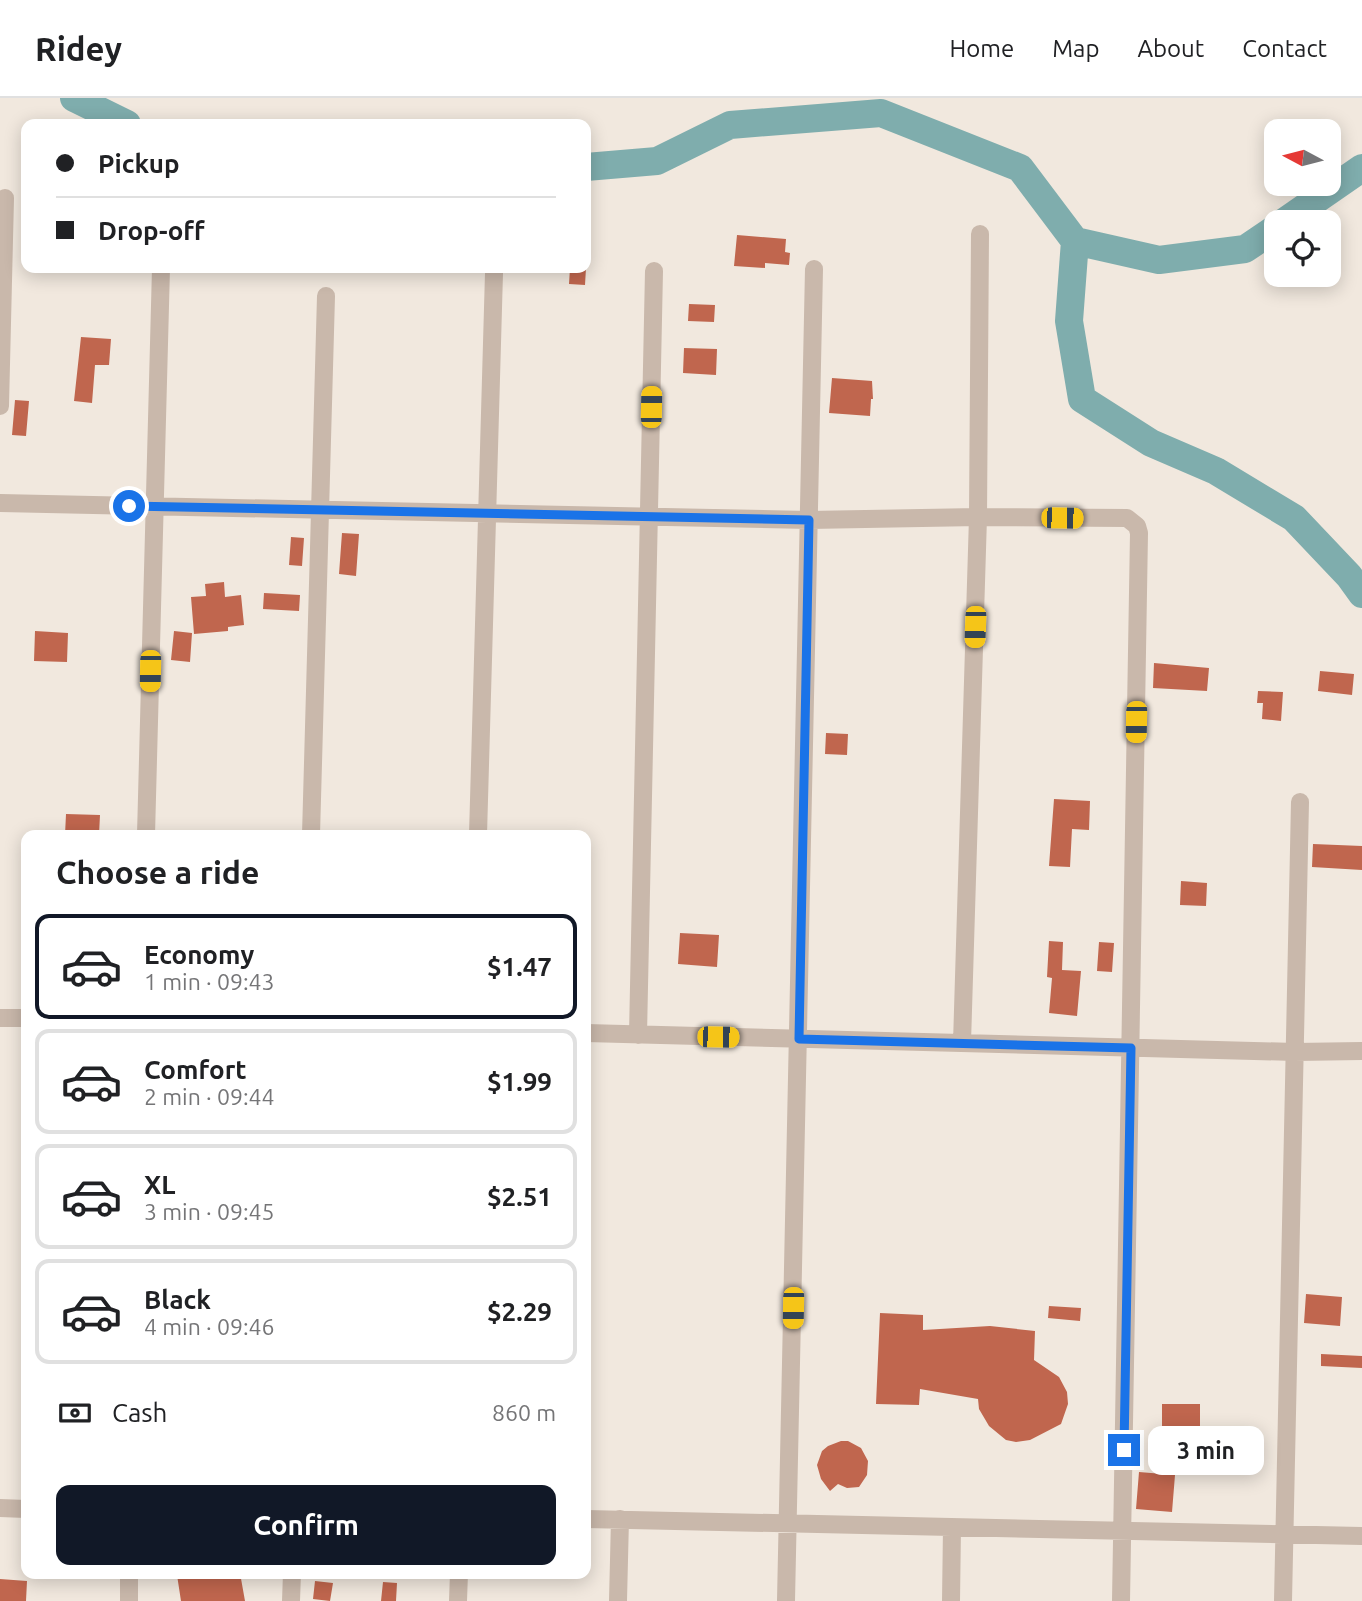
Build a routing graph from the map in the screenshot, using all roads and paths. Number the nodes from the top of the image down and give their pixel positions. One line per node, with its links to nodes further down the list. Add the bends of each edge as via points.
1 (5, 198): 8 (street)
2 (980, 234): 14 (street)
3 (814, 269): 15 (street)
4 (654, 271): 13 (street)
5 (161, 273): 10 (street)
6 (494, 274): 12 (street)
7 (326, 296): 11 (street)
8 (0, 406)
9 (0, 503): 10 (street)
10 (155, 506): 11 (street); 17 (street)
11 (320, 510): 12 (street); 18 (street)
12 (487, 513): 13 (street); 19 (street)
13 (649, 516): 15 (street); 23 (street)
14 (978, 517): 15 (street); 25 (street); 26 (street, via 1127,519 1137,526)
15 (809, 520): 24 (street)
16 (1300, 802): 28 (street)
17 (146, 830)
18 (311, 830)
19 (478, 830)
20 (0, 1018): 21 (street)
21 (21, 1018)
22 (591, 1033): 23 (street)
23 (638, 1035): 24 (street)
24 (799, 1039): 25 (street); 33 (street)
25 (962, 1043): 26 (street)
26 (1131, 1048): 28 (street); 35 (street)
27 (1362, 1051): 28 (street)
28 (1295, 1052): 36 (street)
29 (0, 1508): 30 (street)
30 (21, 1509)
31 (591, 1519): 32 (street)
32 (620, 1520): 33 (street); 44 (street)
33 (789, 1523): 34 (street); 45 (street)
34 (953, 1527): 35 (street); 46 (street)
35 (1122, 1531): 36 (street); 47 (street)
36 (1285, 1535): 37 (street); 48 (street)
37 (1362, 1536)
38 (130, 1579): 41 (street)
39 (292, 1579): 42 (street)
40 (459, 1579): 43 (street)
41 (129, 1601)
42 (291, 1601)
43 (458, 1601)
44 (618, 1601)
45 (786, 1601)
46 (951, 1601)
47 (1121, 1601)
48 (1283, 1601)

